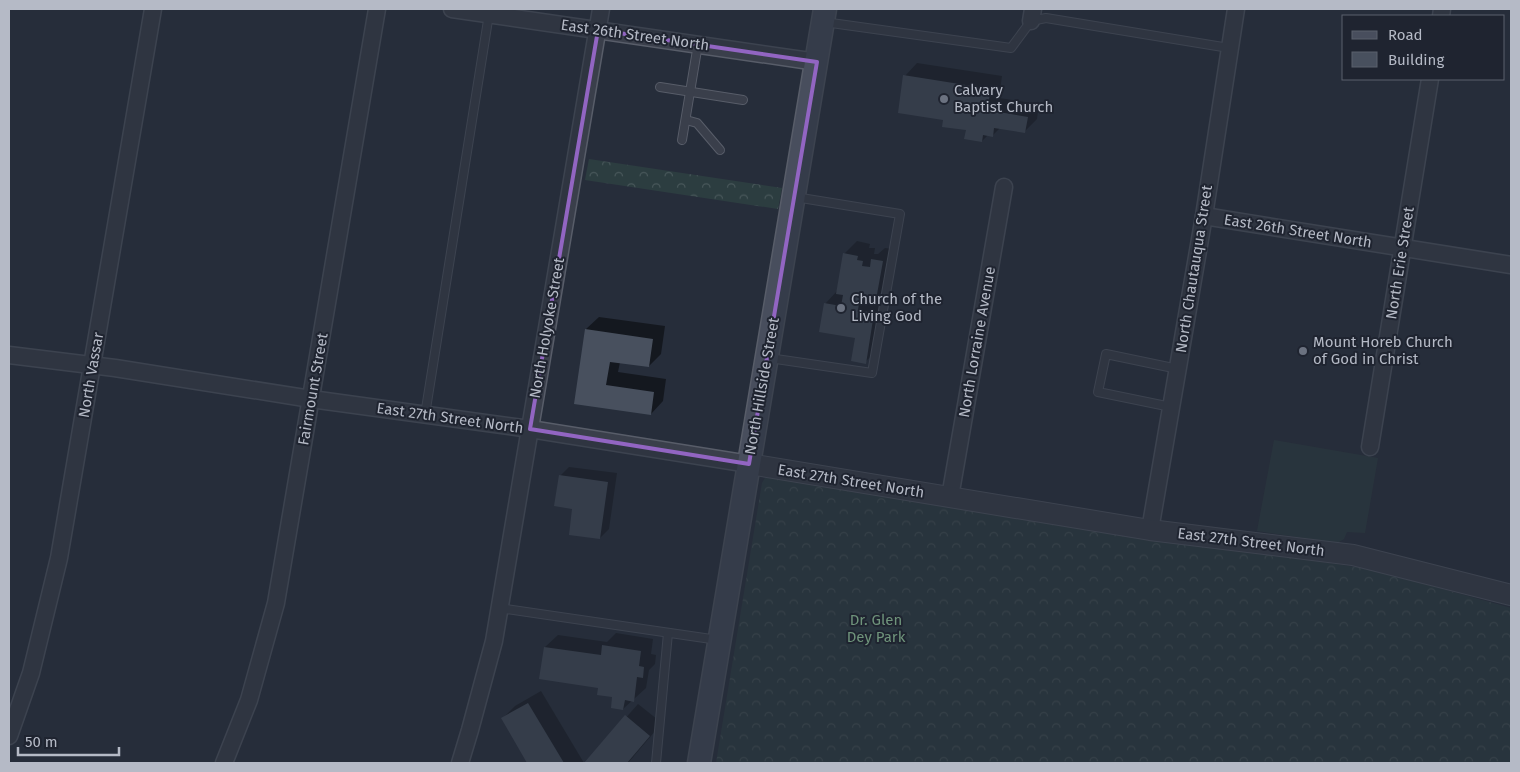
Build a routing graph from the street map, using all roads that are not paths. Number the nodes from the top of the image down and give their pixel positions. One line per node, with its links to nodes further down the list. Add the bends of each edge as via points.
1 (152, 9): 27 (street, North Vassar)
2 (377, 9): 29 (street, Fairmount Street)
3 (452, 9): 6 (street, East 26th Street North)
4 (601, 9): 9 (street, North Holyoke Street)
5 (1236, 9): 11 (street, North Chautauqua Street)
6 (489, 14): 9 (street, East 26th Street North); 31 (lane)
7 (824, 15): 8 (lane, via 1011,48); 12 (main road, North Hillside Street)
8 (1032, 15): 11 (lane)
9 (598, 30): 10 (street, East 26th Street North); 32 (street, North Holyoke Street)
10 (698, 44): 12 (street, East 26th Street North); 15 (lane)
11 (1229, 48): 22 (street, North Chautauqua Street)
12 (817, 62): 21 (main road, North Hillside Street)
13 (1430, 80): 23 (street, North Erie Street)
14 (660, 87): 15 (lane)
15 (690, 91): 16 (lane); 17 (lane)
16 (743, 100)
17 (686, 120): 18 (lane); 19 (lane, via 697,123)
18 (682, 140)
19 (720, 150)
20 (1004, 186): 35 (street, North Lorraine Avenue)
21 (794, 197): 26 (main road, North Hillside Street); 26 (lane, via 900,214 872,373)
22 (1204, 216): 23 (street, East 26th Street North); 28 (street, North Chautauqua Street)
23 (1402, 248): 24 (street, East 26th Street North); 33 (street, North Erie Street)
24 (1511, 265)
25 (9, 355): 27 (street, East 27th Street North)
26 (767, 357): 34 (main road, North Hillside Street)
27 (92, 365): 29 (street, East 27th Street North); 41 (street, North Vassar, via 59,558 31,672)
28 (1178, 369): 30 (street, North Chautauqua Street); 30 (lane, via 1106,354 1098,392)
29 (311, 399): 31 (street, East 27th Street North); 42 (street, Fairmount Street, via 276,603 249,700)
30 (1171, 407): 36 (street, North Chautauqua Street)
31 (425, 415): 32 (street, East 27th Street North)
32 (530, 429): 34 (street, East 27th Street North); 38 (street, North Holyoke Street)
33 (1370, 447)
34 (749, 464): 35 (street, East 27th Street North); 40 (main road, North Hillside Street)
35 (950, 497): 36 (street, East 27th Street North)
36 (1150, 530): 37 (street, East 27th Street North, via 1352,555)
37 (1511, 595)
38 (499, 608): 39 (lane); 43 (street, North Holyoke Street, via 494,641)
39 (668, 633): 40 (lane); 44 (lane)
40 (720, 640): 45 (main road, North Hillside Street)
41 (9, 736)
42 (224, 763)
43 (460, 763)
44 (656, 763)
45 (699, 763)

